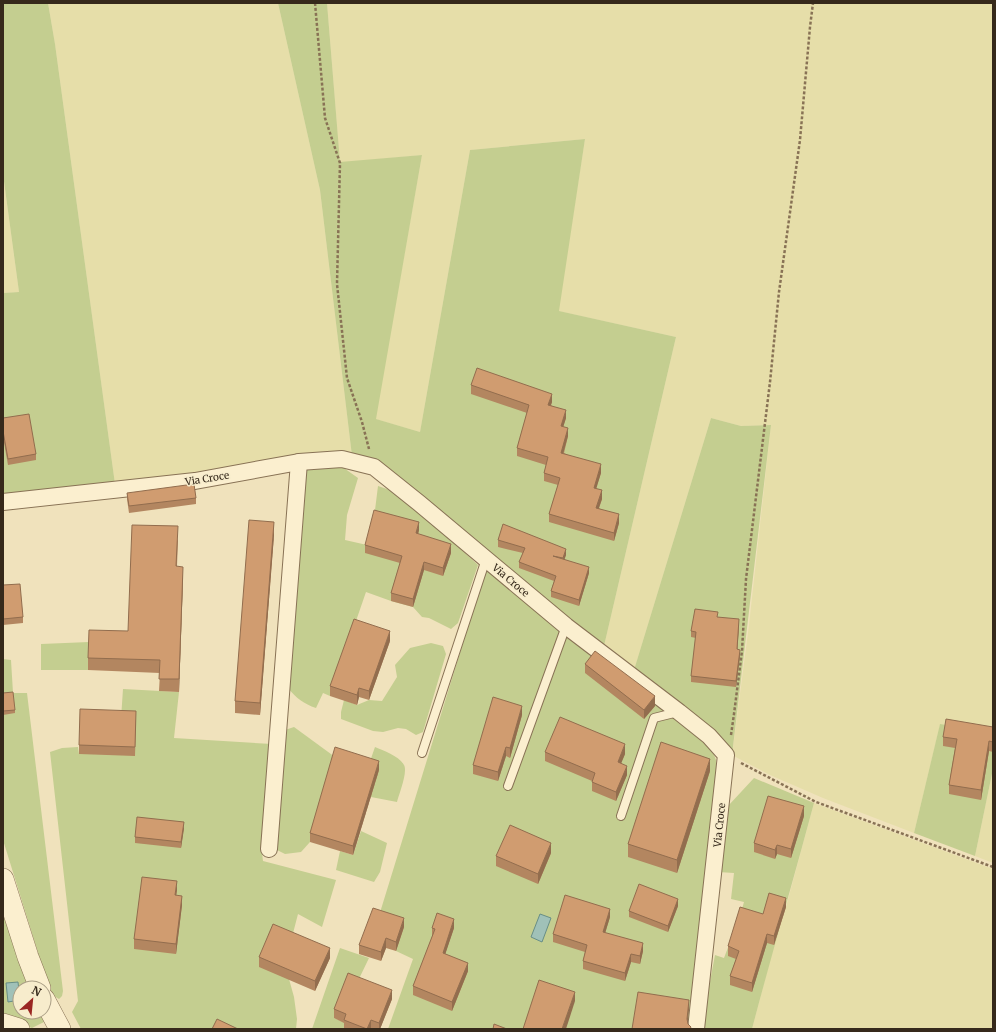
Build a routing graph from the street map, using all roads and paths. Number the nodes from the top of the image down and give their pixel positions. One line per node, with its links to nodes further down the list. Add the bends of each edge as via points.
1 (315, 3): 4 (path, via 325,118 340,163 337,284 347,378)
2 (813, 3): 10 (path, via 800,140 779,292 746,579 742,651)
3 (299, 462): 4 (street, Via Croce, via 342,459); 5 (street, Via Croce, via 195,481); 13 (street)
4 (374, 467): 6 (street, Via Croce)
5 (3, 502)
6 (486, 558): 7 (street, Via Croce); 9 (lane)
7 (566, 626): 8 (street, Via Croce); 11 (lane)
8 (679, 712): 10 (street, Via Croce); 12 (lane, via 654,718)
9 (422, 753)
10 (726, 755): 14 (path, via 816,802); 21 (street, Via Croce)
11 (508, 786)
12 (621, 816)
13 (269, 849)
14 (993, 867)
15 (3, 879): 16 (street)
16 (37, 980)
17 (52, 1014): 20 (street)
18 (3, 1024): 19 (street)
19 (19, 1029)
20 (60, 1029)
21 (696, 1029)

